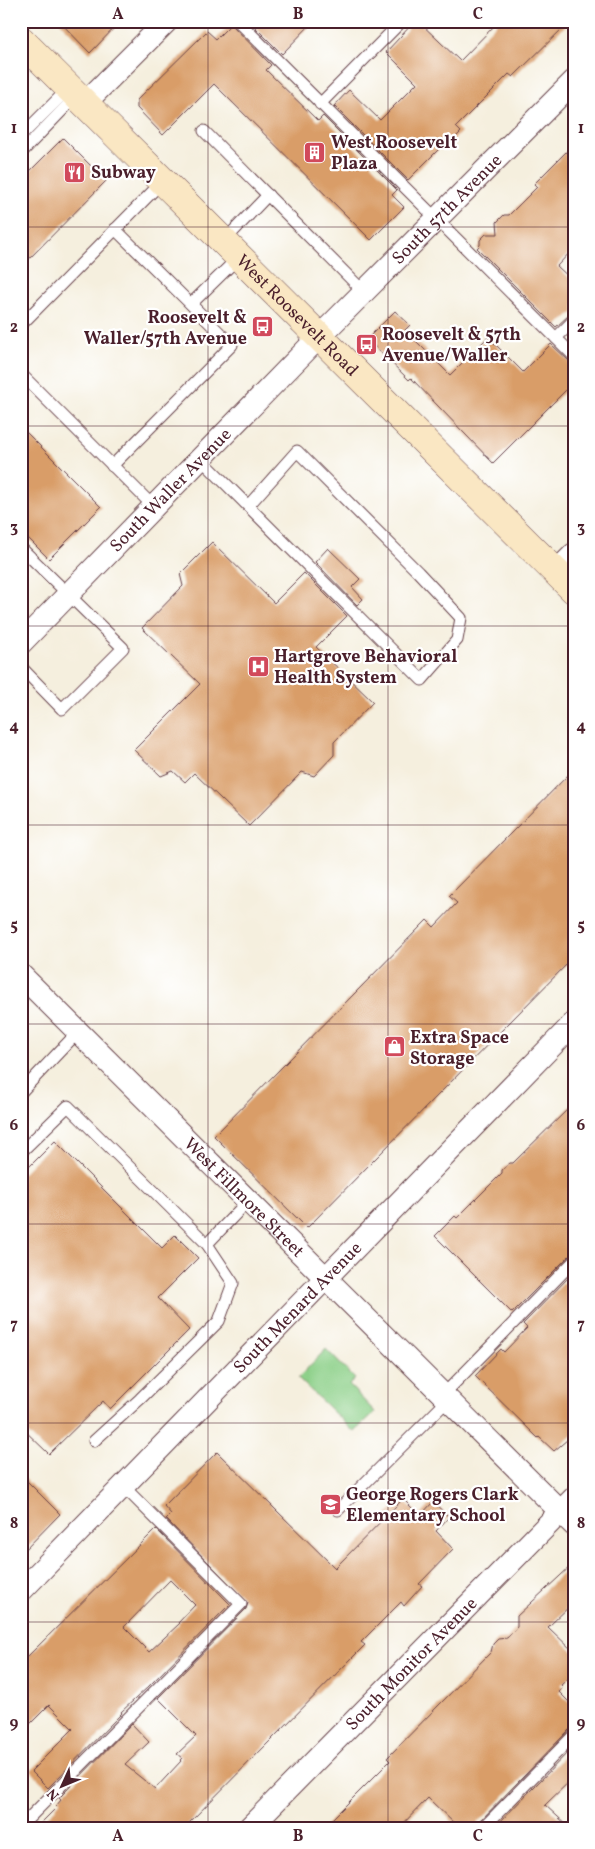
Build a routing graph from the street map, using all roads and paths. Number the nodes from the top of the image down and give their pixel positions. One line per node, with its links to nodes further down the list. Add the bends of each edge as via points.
1 (168, 21): 6 (street)
2 (238, 21): 7 (lane)
3 (402, 21): 7 (lane)
4 (21, 40): 6 (main road, West Roosevelt Road)
5 (574, 81): 13 (street, South 57th Avenue)
6 (77, 95): 9 (lane); 10 (lane); 11 (main road, West Roosevelt Road)
7 (320, 104): 13 (lane)
8 (204, 131): 12 (lane)
9 (21, 136)
10 (21, 153)
11 (163, 181): 14 (lane); 15 (main road, West Roosevelt Road)
12 (268, 195): 15 (lane); 16 (lane)
13 (436, 219): 16 (street, South 57th Avenue); 21 (lane)
14 (115, 230): 17 (lane); 19 (lane)
15 (231, 249): 17 (lane); 20 (main road, West Roosevelt Road)
16 (364, 292): 20 (street, South 57th Avenue)
17 (191, 304): 25 (lane, via 232,345)
18 (574, 320): 21 (lane)
19 (21, 325)
20 (319, 337): 24 (street, South Waller Avenue); 29 (main road, West Roosevelt Road)
21 (556, 338): 22 (lane)
22 (574, 356)
23 (21, 374): 25 (lane)
24 (200, 459): 26 (lane); 27 (street, South Waller Avenue)
25 (112, 466): 27 (lane)
26 (248, 506): 26 (lane, via 422,680 457,640 461,618 297,451)
27 (154, 507): 30 (street, South Waller Avenue)
28 (21, 548): 30 (lane)
29 (568, 572)
30 (69, 595): 31 (street, South Waller Avenue); 32 (lane, via 123,648 62,709)
31 (21, 643)
32 (21, 666)
33 (21, 975): 35 (street, West Fillmore Street)
34 (574, 1023): 41 (street, South Menard Avenue)
35 (78, 1032): 36 (lane); 38 (street, West Fillmore Street)
36 (24, 1085)
37 (21, 1152): 39 (lane, via 68,1106)
38 (248, 1201): 39 (lane); 41 (street, West Fillmore Street)
39 (207, 1244): 43 (lane, via 233,1283 218,1321)
40 (574, 1261): 42 (lane)
41 (326, 1278): 42 (street, West Fillmore Street); 44 (street, South Menard Avenue)
42 (445, 1397): 45 (lane); 46 (street, West Fillmore Street)
43 (94, 1442)
44 (123, 1486): 47 (street, South Menard Avenue); 49 (lane, via 241,1604)
45 (338, 1510)
46 (569, 1511): 50 (street, South Monitor Avenue)
47 (21, 1591)
48 (574, 1735): 51 (lane)
49 (21, 1826)
50 (250, 1828)
51 (483, 1828)

